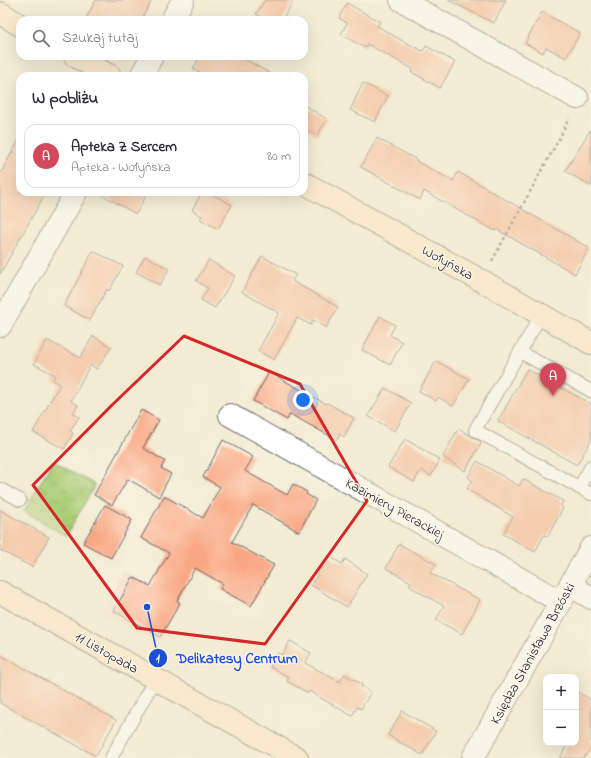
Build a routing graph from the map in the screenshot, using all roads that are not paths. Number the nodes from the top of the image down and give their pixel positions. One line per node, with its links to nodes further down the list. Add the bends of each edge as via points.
1 (183, 0): 4 (street)
2 (401, 0): 10 (street)
3 (0, 13): 5 (street)
4 (174, 16)
5 (16, 23)
6 (82, 60): 8 (street)
7 (150, 60): 9 (street)
8 (103, 72)
9 (143, 72)
10 (577, 98)
11 (308, 185): 13 (street, Wołyńska)
12 (74, 196): 14 (street)
13 (541, 314): 15 (street, Wołyńska); 16 (lane)
14 (0, 326)
15 (591, 343)
16 (520, 352): 17 (lane); 20 (lane, via 475,430)
17 (591, 391)
18 (230, 415): 26 (street, Kazimiery Pierackiej)
19 (591, 466): 20 (lane)
20 (579, 488): 22 (lane)
21 (0, 489): 23 (lane)
22 (591, 494)
23 (20, 500)
24 (591, 548): 26 (street, Księdza Stanisława Brzóski)
25 (0, 592): 28 (street, 11 Listopada)
26 (565, 593): 27 (street, Kazimiery Pierackiej); 31 (street, Księdza Stanisława Brzóski)
27 (591, 598)
28 (155, 679): 29 (lane); 30 (street, 11 Listopada)
29 (111, 758)
30 (297, 758)
31 (473, 758)

